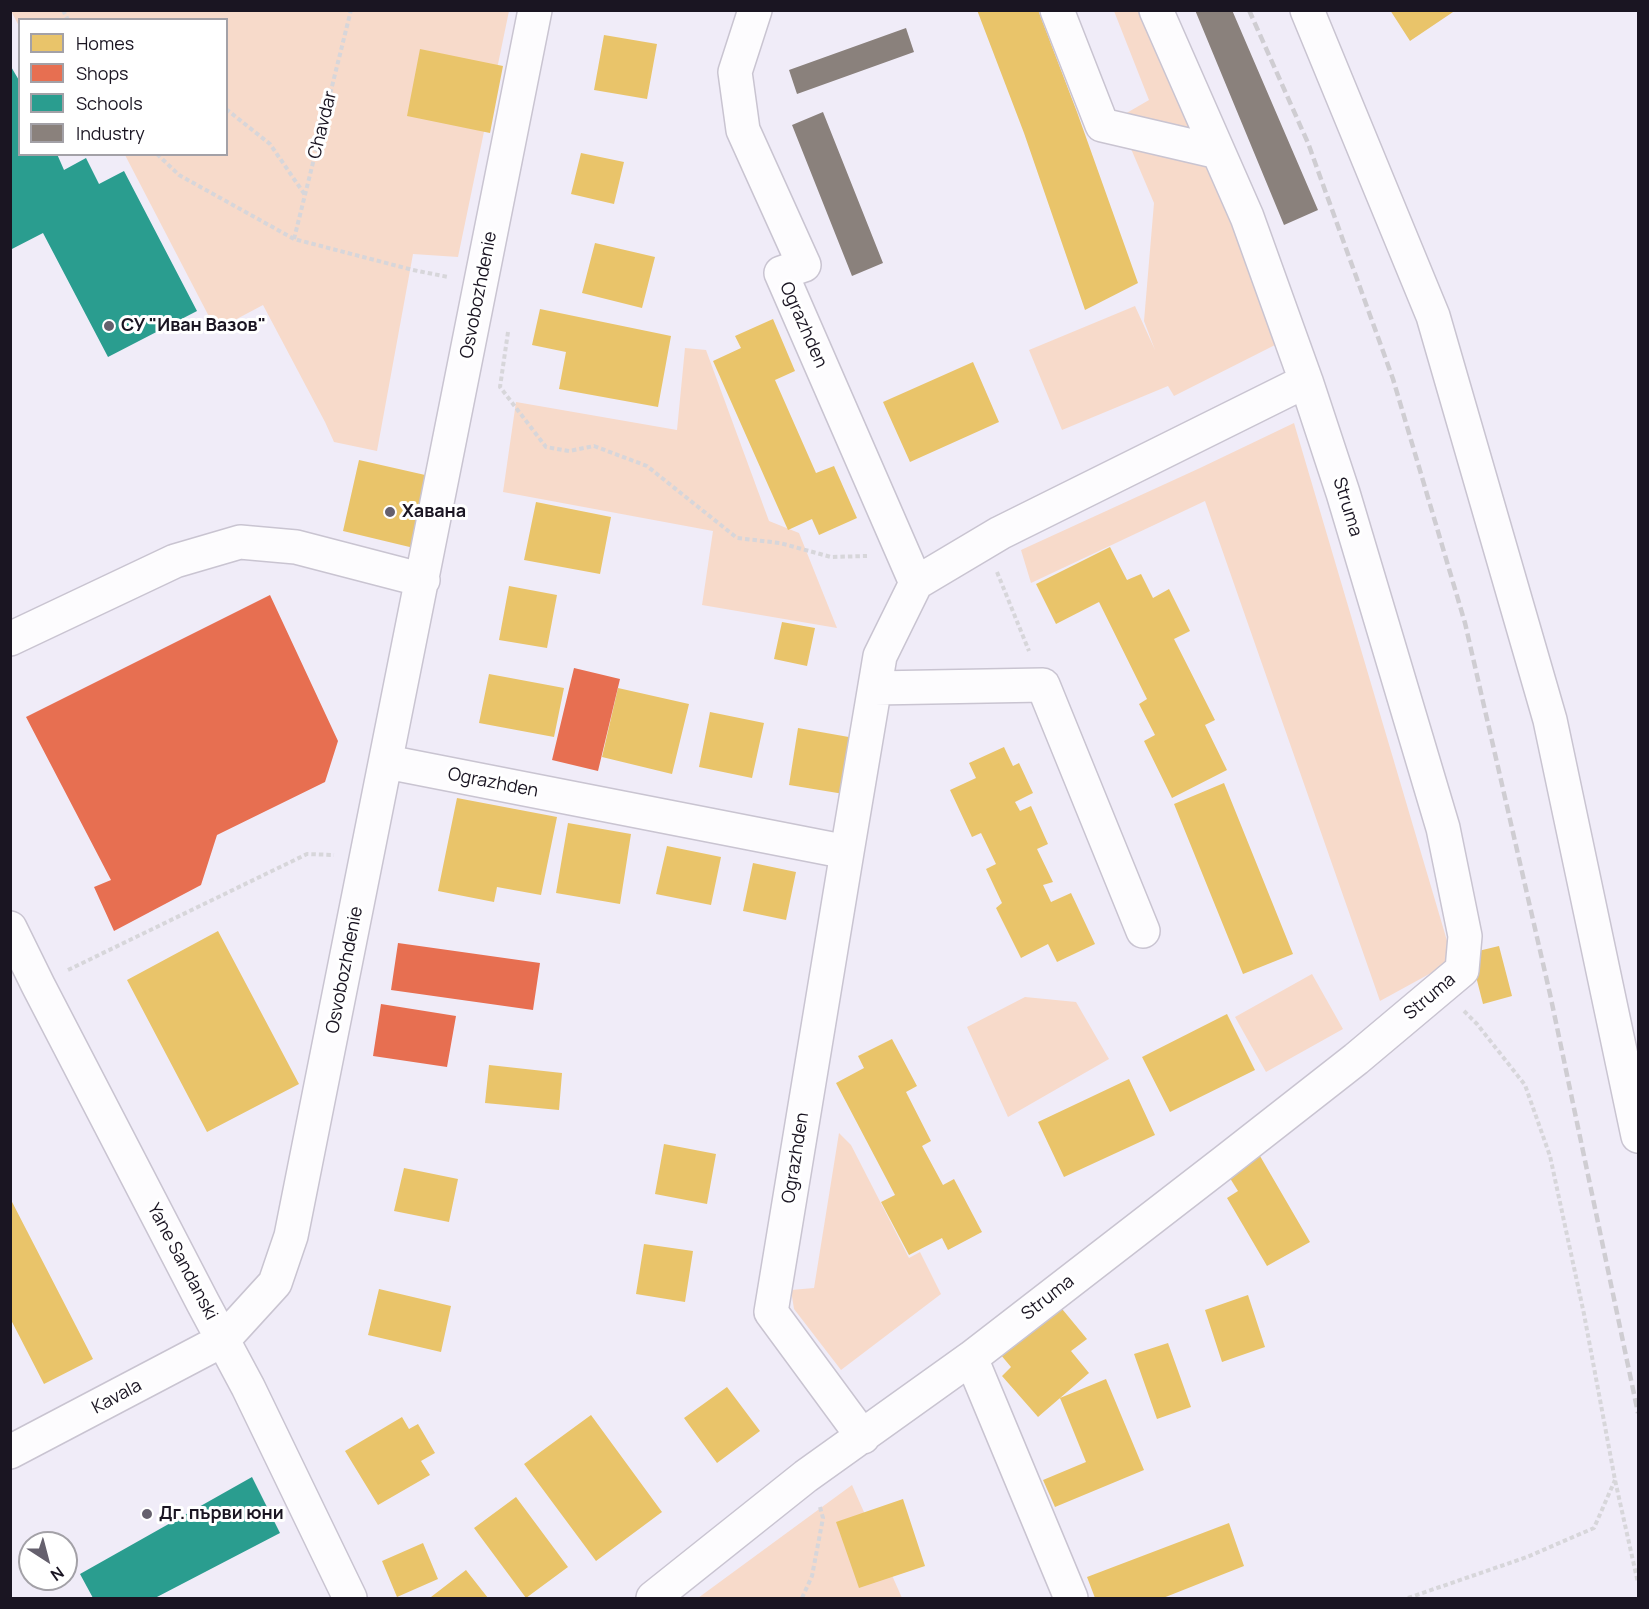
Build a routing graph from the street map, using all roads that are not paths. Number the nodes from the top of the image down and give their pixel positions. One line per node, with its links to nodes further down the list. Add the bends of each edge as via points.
1 (535, 10): 8 (street, Osvobozhdenie)
2 (755, 10): 9 (street, Ograzhden, via 735,72 743,130 804,265 781,273)
3 (1057, 10): 6 (street, via 1102,125)
4 (1156, 10): 6 (street, Struma)
5 (1307, 10): 16 (street, via 1433,316 1550,720)
6 (1218, 152): 7 (street, Struma)
7 (1306, 381): 9 (street, via 985,542); 18 (street, Struma, via 1443,828 1465,936 1462,970 1356,1059)
8 (423, 580): 10 (street, via 296,547 240,542 175,561); 12 (street, Osvobozhdenie)
9 (916, 583): 11 (street, Ograzhden, via 880,656)
10 (10, 639)
11 (875, 688): 13 (street, Ograzhden); 15 (street, via 1043,685)
12 (387, 762): 13 (street, Ograzhden); 17 (street, Osvobozhdenie, via 291,1236 275,1283)
13 (847, 852): 19 (street, Ograzhden, via 771,1312)
14 (10, 928): 17 (street, Yane Sandanski)
15 (1143, 931)
16 (1638, 1136)
17 (224, 1340): 20 (street, Kavala); 21 (street, Yane Sandanski)
18 (971, 1358): 19 (street, Struma); 23 (street)
19 (863, 1437): 22 (street, Struma, via 806,1476)
20 (10, 1452)
21 (350, 1599)
22 (653, 1599)
23 (1071, 1599)

